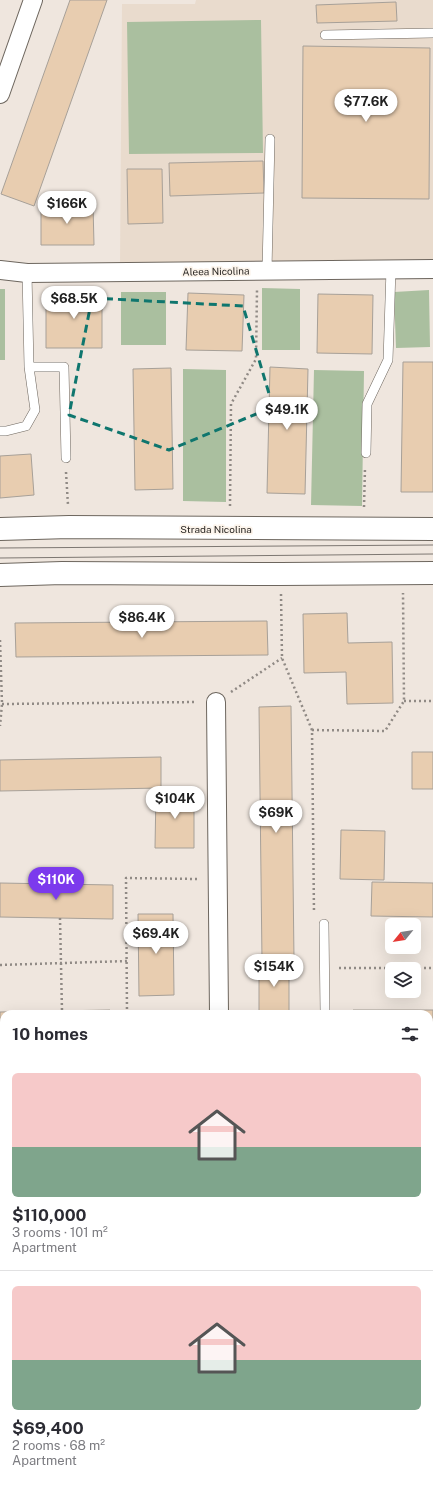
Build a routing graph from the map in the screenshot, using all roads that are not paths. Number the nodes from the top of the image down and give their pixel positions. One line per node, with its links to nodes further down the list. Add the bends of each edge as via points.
1 (33, 0): 4 (street)
2 (433, 33): 3 (lane)
3 (325, 36)
4 (0, 94)
5 (270, 139): 9 (lane)
6 (391, 269): 7 (street, Aleea Nicolina); 9 (street, Aleea Nicolina); 13 (lane, via 388,360 367,404)
7 (433, 269)
8 (0, 270): 10 (street, Aleea Nicolina)
9 (262, 270): 10 (street, Aleea Nicolina)
10 (27, 272): 11 (lane)
11 (29, 367): 12 (lane, via 35,410 26,426); 14 (lane, via 64,367)
12 (0, 431)
13 (366, 453)
14 (66, 458)
15 (0, 529): 16 (main road, Strada Nicolina)
16 (433, 529)
17 (433, 573): 18 (main road)
18 (0, 575)
19 (216, 702): 21 (street)
20 (324, 924): 22 (lane)
21 (219, 1010)
22 (325, 1010)

